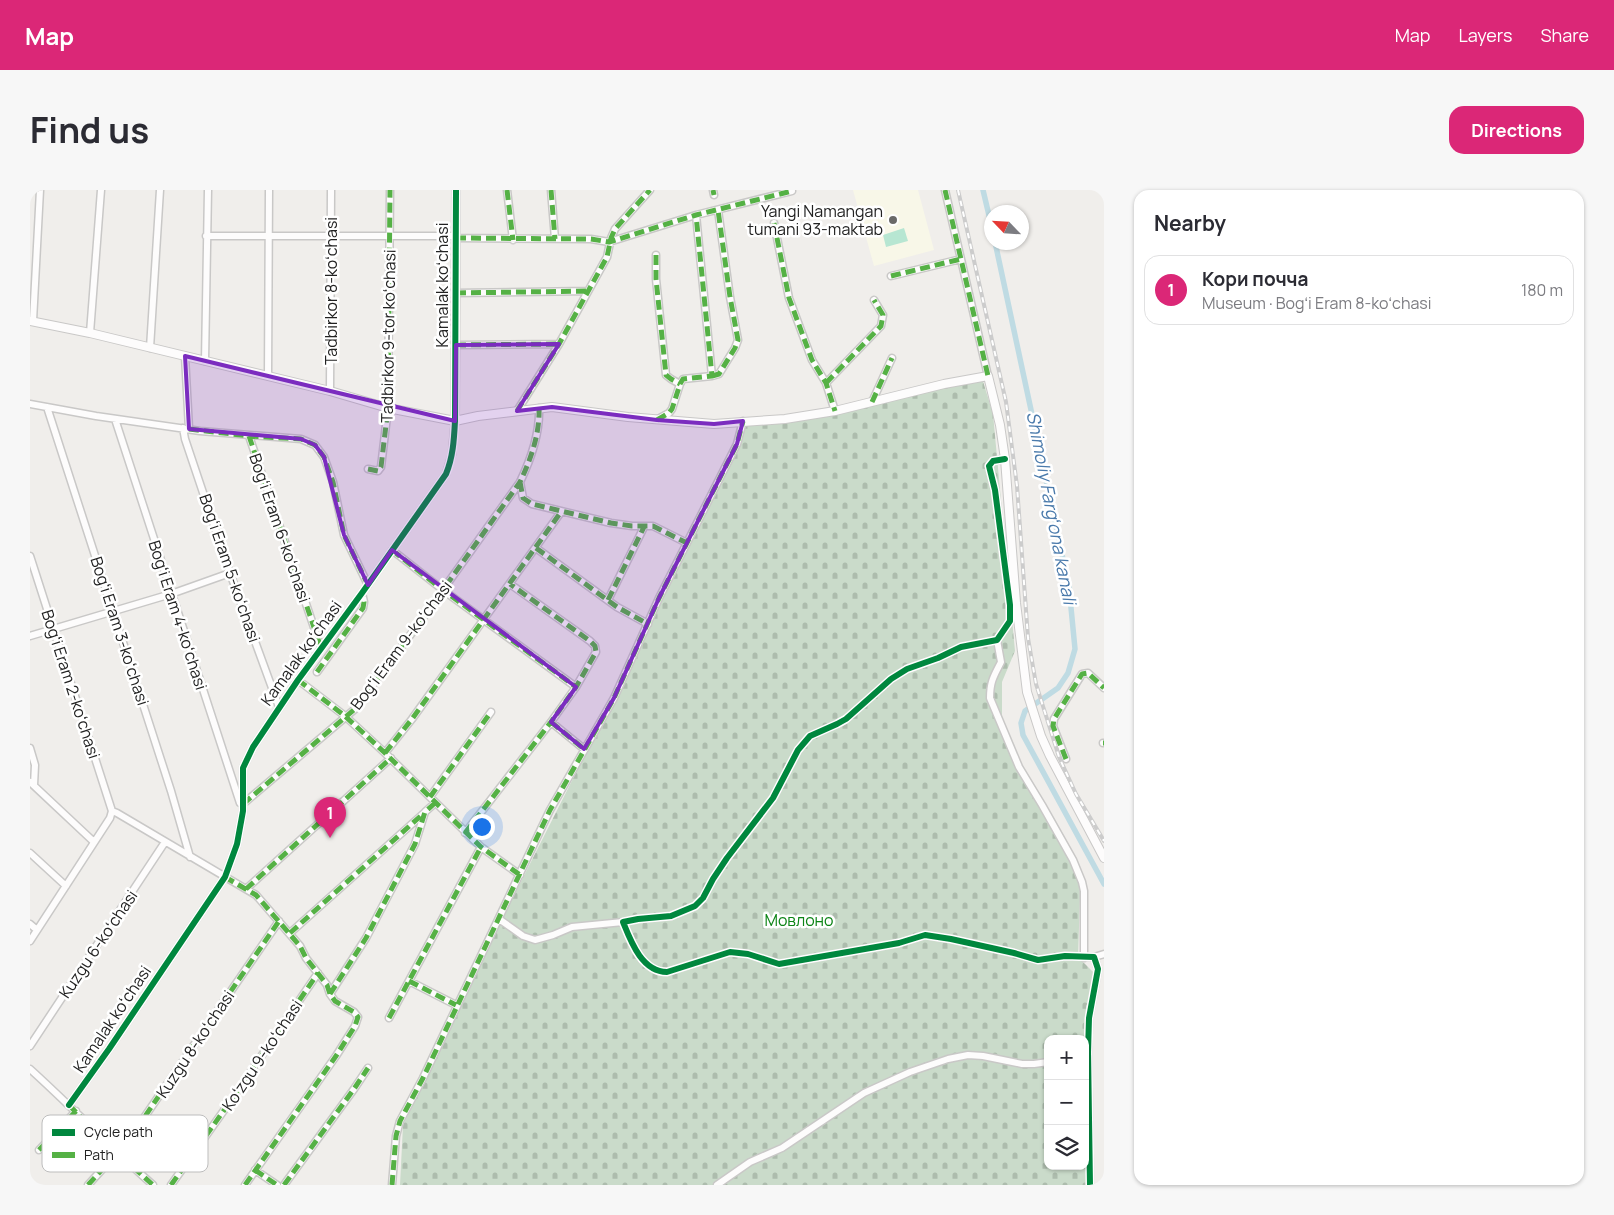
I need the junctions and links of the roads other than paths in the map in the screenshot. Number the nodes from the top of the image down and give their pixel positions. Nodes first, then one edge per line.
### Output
1 (40, 190) edge
2 (101, 190) edge
3 (160, 190) edge
4 (208, 190) edge
5 (270, 190) edge
6 (331, 190) edge
7 (390, 190) edge
8 (456, 190) edge
9 (507, 190) edge
10 (551, 190) edge
11 (650, 190) edge
12 (944, 190) edge
13 (792, 191) edge
14 (718, 210) junction
15 (696, 215) junction
16 (774, 222) dead end
17 (206, 236) junction
18 (269, 236) junction
19 (331, 236) junction
20 (390, 236) junction
21 (456, 237) junction
22 (555, 239) junction
23 (513, 240) junction
24 (610, 242) junction
25 (656, 255) dead end
26 (961, 259) junction
27 (891, 276) dead end
28 (588, 291) junction
29 (456, 293) junction
30 (874, 300) dead end
31 (31, 321) edge
32 (90, 333) junction
33 (559, 344) junction
34 (456, 345) junction
35 (150, 348) junction
36 (184, 356) junction
37 (892, 358) dead end
38 (205, 361) junction
39 (268, 376) junction
40 (712, 376) junction
41 (988, 376) junction
42 (826, 383) junction
43 (680, 384) junction
44 (330, 391) junction
45 (872, 402) junction
46 (30, 404) edge
47 (47, 407) junction
48 (388, 408) junction
49 (539, 408) junction
50 (517, 410) junction
51 (835, 411) junction
52 (115, 419) junction
53 (657, 420) junction
54 (455, 421) junction
55 (743, 421) junction
56 (186, 428) junction
57 (249, 436) junction
58 (1005, 459) junction
59 (368, 469) dead end
60 (520, 482) junction
61 (561, 512) junction
62 (644, 527) junction
63 (687, 543) junction
64 (536, 548) junction
65 (392, 550) junction
66 (30, 556) edge
67 (230, 573) junction
68 (510, 584) junction
69 (368, 585) junction
70 (443, 590) junction
71 (362, 593) junction
72 (171, 594) junction
73 (608, 600) junction
74 (114, 610) junction
75 (484, 620) junction
76 (648, 624) junction
77 (53, 629) junction
78 (30, 636) edge
79 (997, 640) junction
80 (321, 648) junction
81 (317, 672) dead end
82 (298, 680) junction
83 (576, 687) junction
84 (1104, 688) edge
85 (279, 707) junction
86 (491, 712) dead end
87 (345, 716) junction
88 (551, 722) junction
89 (30, 748) edge
90 (584, 749) junction
91 (388, 756) junction
92 (1066, 759) dead end
93 (32, 783) edge
94 (430, 797) junction
95 (435, 803) junction
96 (243, 808) junction
97 (112, 812) junction
98 (425, 812) junction
99 (465, 834) junction
100 (94, 842) junction
101 (165, 842) junction
102 (481, 847) junction
103 (30, 853) edge
104 (190, 857) junction
105 (1104, 858) edge
106 (520, 875) junction
107 (225, 877) junction
108 (66, 886) junction
109 (246, 889) junction
110 (499, 919) junction
111 (279, 921) junction
112 (622, 922) junction
113 (30, 924) edge
114 (37, 930) junction
115 (290, 933) junction
116 (30, 941) edge
117 (1104, 954) edge
118 (1094, 957) junction
119 (1084, 958) junction
120 (318, 973) junction
121 (409, 981) junction
122 (330, 994) junction
123 (456, 1005) junction
124 (389, 1018) dead end
125 (1088, 1035) edge
126 (30, 1046) edge
127 (1044, 1063) edge
128 (368, 1068) dead end
129 (30, 1069) edge
130 (1088, 1080) edge
131 (69, 1105) junction
132 (76, 1111) junction
133 (72, 1115) edge
134 (80, 1115) edge
135 (146, 1115) edge
136 (208, 1133) edge
137 (42, 1147) edge
138 (39, 1150) dead end
139 (255, 1170) junction
140 (100, 1172) edge
141 (138, 1172) edge
142 (180, 1172) edge
143 (88, 1185) edge
144 (153, 1185) edge
145 (171, 1185) edge
146 (245, 1185) edge
147 (276, 1185) edge
148 (284, 1185) edge
149 (392, 1185) edge
150 (717, 1185) edge
151 (1090, 1185) edge

1 - 31 street
2 - 32 street
3 - 35 street
4 - 17 street
5 - 18 street
6 - 19 street, Tadbirkor 8-koʻchasi
7 - 20 street, Tadbirkor 9-tor koʻchasi
8 - 21 street, Kamalak koʻchasi
9 - 23 street
10 - 22 street
11 - 24 street
12 - 26 street
13 - 14 street
14 - 15 street
14 - 40 street
15 - 24 street
15 - 40 street
16 - 42 street
17 - 18 street
17 - 38 street
18 - 19 street
18 - 39 street
19 - 20 street
19 - 44 street, Tadbirkor 8-koʻchasi
20 - 21 street
20 - 48 street, Tadbirkor 9-tor koʻchasi
21 - 23 street
21 - 29 street, Kamalak koʻchasi
22 - 23 street
22 - 24 street
24 - 28 street
25 - 43 street
26 - 27 street
26 - 41 street
28 - 29 street
28 - 33 street
29 - 34 street, Kamalak koʻchasi
30 - 42 street
31 - 32 street
32 - 35 street
33 - 34 street
33 - 50 street
34 - 54 street, Kamalak koʻchasi
35 - 36 street
36 - 38 street
36 - 56 street, Bogʻi Eram 5-koʻchasi
37 - 45 street
38 - 39 street
39 - 44 street
40 - 43 street
41 - 45 street
41 - 58 street
42 - 51 street
43 - 53 street
44 - 48 street
45 - 51 street
46 - 47 street
47 - 52 street
47 - 74 street, Bogʻi Eram 3-koʻchasi
48 - 54 street
48 - 59 street, Tadbirkor 9-tor koʻchasi
49 - 50 street
49 - 53 street
49 - 60 street, Bogʻi Eram 9-koʻchasi
50 - 54 street
51 - 55 street
52 - 56 street
52 - 72 street, Bogʻi Eram 4-koʻchasi
53 - 55 street
54 - 65 street, Kamalak koʻchasi
55 - 63 street
56 - 57 street
56 - 67 street, Bogʻi Eram 5-koʻchasi
57 - 69 street
57 - 80 street, Bogʻi Eram 6-koʻchasi
58 - 79 street
58 - 105 street
60 - 61 street
60 - 70 street, Bogʻi Eram 9-koʻchasi
61 - 62 street
61 - 64 street
62 - 63 street
62 - 73 street
63 - 76 street
64 - 68 street
64 - 73 street
65 - 69 street, Kamalak koʻchasi
65 - 70 street
66 - 77 street, Bogʻi Eram 2-koʻchasi
67 - 72 street
67 - 85 street, Bogʻi Eram 5-koʻchasi
68 - 75 street
68 - 83 street
69 - 71 street, Kamalak koʻchasi
70 - 75 street
70 - 87 street, Bogʻi Eram 9-koʻchasi
71 - 80 street, Kamalak koʻchasi
71 - 81 street
72 - 74 street
72 - 96 street, Bogʻi Eram 4-koʻchasi
73 - 76 street
74 - 77 street
74 - 104 street, Bogʻi Eram 3-koʻchasi
75 - 83 street
75 - 91 street
76 - 90 street
77 - 78 street
77 - 97 street, Bogʻi Eram 2-koʻchasi
79 - 112 street
79 - 119 street
80 - 82 street, Kamalak koʻchasi
82 - 85 street, Kamalak koʻchasi
82 - 87 street
83 - 88 street
84 - 92 street
85 - 96 street, Kamalak koʻchasi
86 - 94 street
87 - 91 street, Bogʻi Eram 9-koʻchasi
87 - 96 street
88 - 90 street
88 - 99 street
89 - 93 street
90 - 106 street
91 - 94 street, Bogʻi Eram 9-koʻchasi
91 - 109 street
93 - 100 street
94 - 95 street, Bogʻi Eram 9-koʻchasi
95 - 98 street
95 - 99 street, Bogʻi Eram 9-koʻchasi
96 - 107 street, Kamalak koʻchasi
97 - 100 street
97 - 101 street
98 - 115 street
98 - 122 street
99 - 102 street, Bogʻi Eram 9-koʻchasi
100 - 108 street
101 - 104 street
101 - 126 street, Kuzgu 6-koʻchasi
102 - 106 street, Bogʻi Eram 9-koʻchasi
102 - 121 street
103 - 108 street
104 - 107 street
106 - 110 street
107 - 109 street
107 - 131 street, Kamalak koʻchasi
108 - 114 street
109 - 111 street
110 - 112 street
110 - 123 street
111 - 115 street
111 - 135 street, Kuzgu 8-koʻchasi
112 - 119 street
113 - 114 street
114 - 116 street
115 - 120 street
117 - 118 street
118 - 119 street
118 - 125 street
120 - 122 street
120 - 136 street, Koʻzgu 9-koʻchasi
121 - 123 street
121 - 124 street
122 - 139 street
123 - 149 street
127 - 150 street
128 - 148 street
129 - 131 street
130 - 151 street
131 - 132 street
132 - 133 street
132 - 134 street
137 - 138 street
139 - 146 street
139 - 147 street
140 - 143 street, Kuzgu 8-koʻchasi
141 - 144 street
142 - 145 street, Koʻzgu 9-koʻchasi

